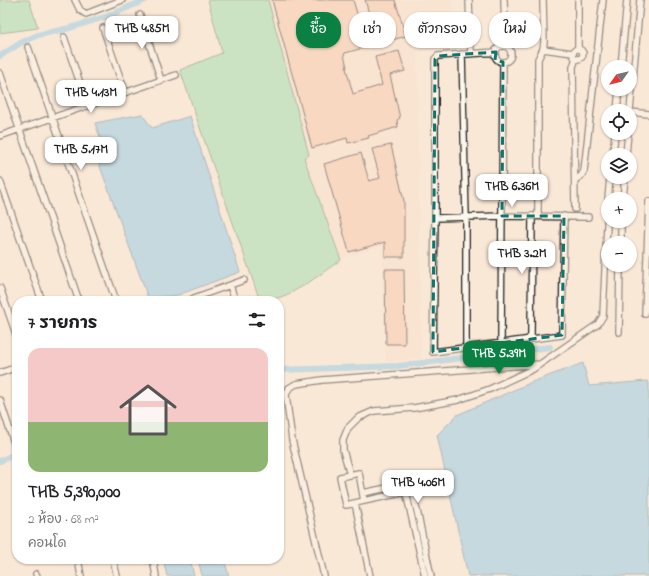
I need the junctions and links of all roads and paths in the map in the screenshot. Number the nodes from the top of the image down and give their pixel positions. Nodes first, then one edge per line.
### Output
1 (75, 0) edge
2 (122, 0) edge
3 (469, 0) edge
4 (504, 0) edge
5 (543, 0) edge
6 (578, 0) edge
7 (603, 0) edge
8 (627, 0) edge
9 (640, 0) edge
10 (505, 12) edge
11 (140, 15) dead end
12 (102, 28) dead end
13 (64, 37) dead end
14 (28, 47) dead end
15 (499, 48) edge
16 (509, 48) edge
17 (543, 49) junction
18 (578, 49) junction
19 (496, 52) junction
20 (471, 53) junction
21 (462, 54) junction
22 (575, 56) junction
23 (622, 60) edge
24 (503, 62) junction
25 (0, 73) edge
26 (176, 75) dead end
27 (161, 80) junction
28 (125, 92) junction
29 (631, 104) edge
30 (88, 106) junction
31 (637, 112) edge
32 (649, 114) edge
33 (53, 117) junction
34 (20, 128) junction
35 (0, 136) edge
36 (574, 180) junction
37 (0, 181) edge
38 (649, 201) edge
39 (575, 209) dead end
40 (502, 216) junction
41 (535, 216) junction
42 (564, 216) junction
43 (588, 216) dead end
44 (466, 217) junction
45 (435, 218) junction
46 (607, 228) edge
47 (620, 272) edge
48 (244, 280) dead end
49 (230, 285) junction
50 (0, 288) edge
51 (40, 296) edge
52 (77, 296) edge
53 (114, 296) edge
54 (203, 296) edge
55 (233, 296) edge
56 (645, 314) dead end
57 (12, 323) edge
58 (619, 332) dead end
59 (528, 338) junction
60 (501, 343) junction
61 (466, 348) junction
62 (540, 364) junction
63 (12, 369) edge
64 (0, 373) edge
65 (0, 400) edge
66 (12, 437) edge
67 (350, 475) junction
68 (362, 493) junction
69 (410, 495) junction
70 (364, 501) junction
71 (355, 503) junction
72 (79, 564) edge
73 (114, 564) edge
74 (154, 564) edge
75 (81, 576) edge
76 (116, 576) edge
77 (156, 576) edge
78 (324, 576) edge
79 (370, 576) edge
80 (425, 576) edge
81 (431, 576) edge

1 - 2 street
3 - 20 street
4 - 10 street
5 - 17 street
6 - 18 street
7 - 36 street
8 - 23 street
9 - 29 street
11 - 27 street
12 - 28 street
13 - 30 street
14 - 33 street
15 - 19 street
16 - 24 street
17 - 22 street
17 - 41 street
18 - 22 street
18 - 22 street
19 - 20 street
19 - 24 street
20 - 21 street
21 - 44 street
21 - 45 street
22 - 36 street
24 - 40 street
25 - 34 street
26 - 27 street
27 - 28 street
28 - 30 street
30 - 33 street
31 - 32 street
33 - 34 street
33 - 53 street
34 - 35 street
34 - 52 street
36 - 39 street
37 - 51 street
38 - 56 street
40 - 41 street
40 - 44 street
40 - 60 street
41 - 42 street
41 - 59 street
42 - 43 street
42 - 59 street
44 - 45 street
44 - 61 street
45 - 61 street
46 - 62 street
47 - 58 street
48 - 49 street
49 - 54 street
49 - 55 street
50 - 57 street
59 - 60 street
60 - 61 street
62 - 67 street
62 - 78 street
63 - 64 street
65 - 66 street
67 - 68 street
67 - 71 street
68 - 69 street
68 - 70 street
69 - 70 street
69 - 80 street
69 - 81 street
70 - 71 street
71 - 79 street
72 - 75 street
73 - 76 street
74 - 77 street

